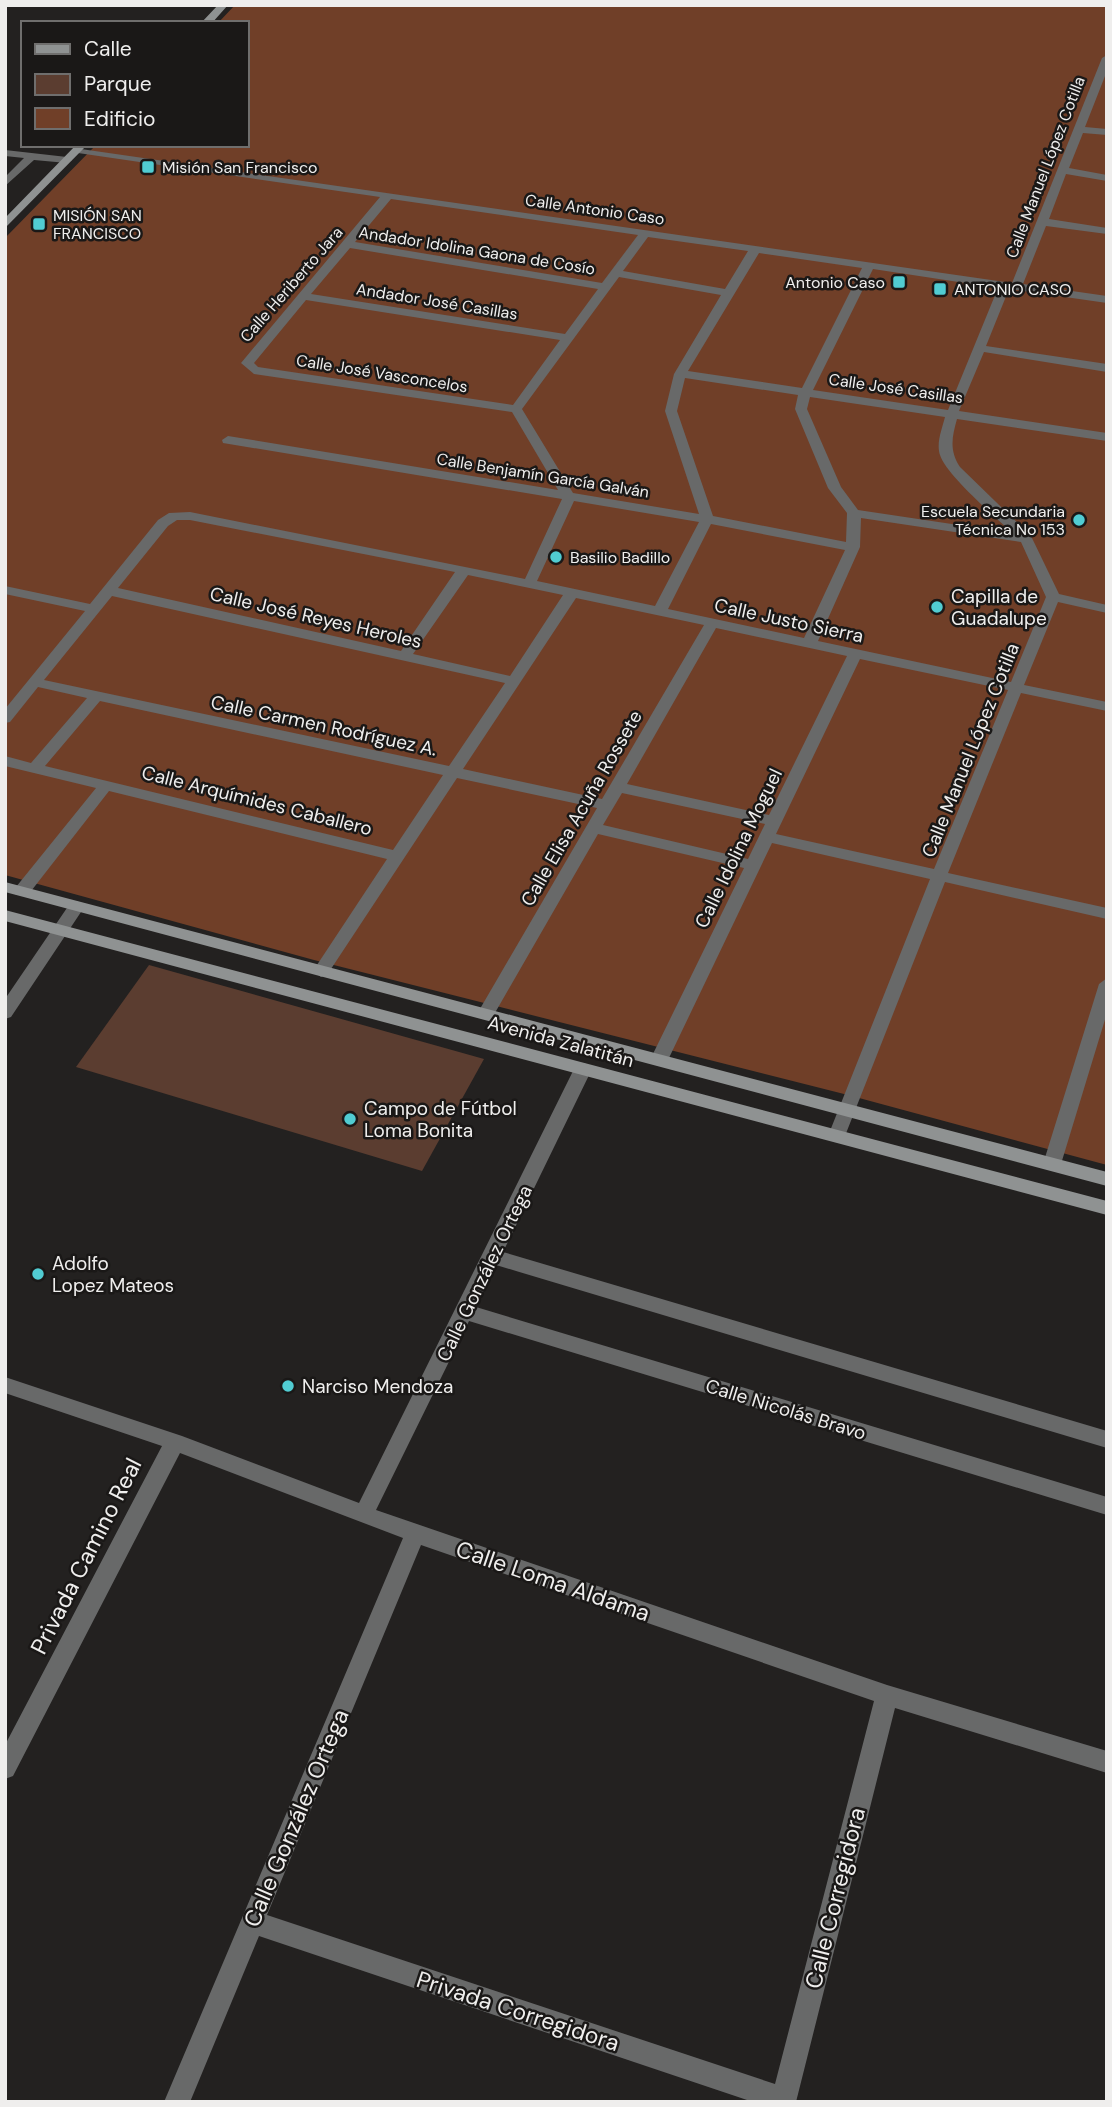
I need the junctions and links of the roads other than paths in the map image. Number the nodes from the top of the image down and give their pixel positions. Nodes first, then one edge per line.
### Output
1 (217, 5) edge
2 (223, 6) edge
3 (208, 21) edge
4 (1107, 58) edge
5 (1079, 129) junction
6 (1107, 132) edge
7 (80, 148) edge
8 (5, 153) edge
9 (32, 156) junction
10 (67, 160) junction
11 (1062, 170) junction
12 (1107, 178) edge
13 (5, 183) edge
14 (388, 195) junction
15 (1044, 222) junction
16 (5, 225) edge
17 (1107, 231) edge
18 (646, 232) junction
19 (346, 244) junction
20 (755, 249) junction
21 (869, 266) junction
22 (615, 273) junction
23 (604, 287) junction
24 (1011, 287) junction
25 (729, 293) junction
26 (302, 296) junction
27 (1107, 300) edge
28 (568, 338) junction
29 (978, 348) junction
30 (247, 363) joint
31 (1107, 368) edge
32 (680, 374) junction
33 (806, 392) junction
34 (516, 409) junction
35 (951, 414) junction
36 (1107, 437) edge
37 (228, 440) dead end
38 (569, 498) junction
39 (854, 513) junction
40 (707, 519) junction
41 (1026, 539) junction
42 (853, 547) junction
43 (464, 570) junction
44 (529, 584) junction
45 (5, 590) edge
46 (110, 591) junction
47 (572, 593) junction
48 (1053, 597) junction
49 (1107, 608) edge
50 (95, 609) junction
51 (659, 612) junction
52 (712, 623) junction
53 (809, 644) junction
54 (855, 654) junction
55 (405, 656) junction
56 (514, 681) junction
57 (34, 682) junction
58 (1016, 688) junction
59 (97, 695) junction
60 (12, 699) edge
61 (1107, 707) edge
62 (5, 719) edge
63 (5, 761) edge
64 (35, 768) junction
65 (454, 773) junction
66 (106, 786) junction
67 (617, 787) junction
68 (606, 805) junction
69 (774, 821) junction
70 (593, 828) junction
71 (767, 837) junction
72 (398, 856) junction
73 (752, 865) junction
74 (939, 876) junction
75 (13, 889) edge
76 (77, 906) junction
77 (1107, 914) edge
78 (5, 915) edge
79 (59, 930) junction
80 (321, 971) junction
81 (1107, 984) edge
82 (5, 1013) edge
83 (486, 1014) junction
84 (659, 1060) junction
85 (583, 1069) junction
86 (847, 1111) junction
87 (837, 1136) junction
88 (1052, 1164) junction
89 (1107, 1179) edge
90 (1107, 1208) edge
91 (492, 1256) junction
92 (466, 1312) junction
93 (5, 1385) edge
94 (1107, 1440) edge
95 (175, 1442) junction
96 (1107, 1506) edge
97 (364, 1514) junction
98 (415, 1534) junction
99 (887, 1695) junction
100 (1107, 1762) edge
101 (5, 1769) edge
102 (253, 1923) junction
103 (783, 2100) edge
104 (177, 2102) edge

1 - 2 street
2 - 3 street
4 - 5 street, Calle Manuel López Cotilla
5 - 6 street
5 - 11 street, Calle Manuel López Cotilla
7 - 10 street
7 - 14 street, Calle Antonio Caso
8 - 9 street
9 - 10 street
9 - 13 street
10 - 16 street
11 - 12 street
11 - 15 street, Calle Manuel López Cotilla
14 - 18 street, Calle Antonio Caso
14 - 19 street, Calle Heriberto Jara
15 - 17 street
15 - 24 street, Calle Manuel López Cotilla
18 - 20 street, Calle Antonio Caso
18 - 22 street
19 - 23 street, Andador Idolina Gaona de Cosío
19 - 26 street, Calle Heriberto Jara
20 - 21 street, Calle Antonio Caso
20 - 25 street
21 - 24 street, Calle Antonio Caso
21 - 33 street
22 - 23 street
22 - 25 street, Andador Idolina Gaona de Cosío
23 - 28 street
24 - 27 street, Calle Antonio Caso
24 - 29 street, Calle Manuel López Cotilla
25 - 32 street
26 - 28 street, Andador José Casillas
26 - 30 street, Calle Heriberto Jara
28 - 34 street
29 - 31 street
29 - 35 street, Calle Manuel López Cotilla
30 - 34 street, Calle José Vasconcelos
32 - 33 street, Calle José Casillas
32 - 40 street
33 - 35 street, Calle José Casillas
33 - 39 street
34 - 38 street
35 - 36 street, Calle José Casillas
35 - 41 street, Calle Manuel López Cotilla
37 - 38 street, Calle Benjamín García Galván
38 - 40 street, Calle Benjamín García Galván
38 - 44 street
39 - 41 street
39 - 42 street
40 - 42 street, Calle Benjamín García Galván
40 - 51 street
41 - 48 street, Calle Manuel López Cotilla
42 - 53 street
43 - 44 street, Calle Justo Sierra
43 - 46 street, Calle Justo Sierra
43 - 55 street
44 - 47 street, Calle Justo Sierra
45 - 50 street
46 - 50 street
46 - 55 street, Calle José Reyes Heroles
47 - 51 street, Calle Justo Sierra
47 - 56 street
48 - 49 street
48 - 58 street, Calle Manuel López Cotilla
50 - 57 street
51 - 52 street, Calle Justo Sierra
52 - 53 street, Calle Justo Sierra
52 - 67 street, Calle Elisa Acuña Rossete
53 - 54 street, Calle Justo Sierra
54 - 58 street, Calle Justo Sierra
54 - 69 street, Calle Idolina Moguel
55 - 56 street, Calle José Reyes Heroles
56 - 65 street
57 - 59 street, Calle Carmen Rodríguez A.
57 - 60 street
58 - 61 street, Calle Justo Sierra
58 - 74 street, Calle Manuel López Cotilla
59 - 64 street
59 - 65 street, Calle Carmen Rodríguez A.
60 - 62 street
63 - 64 street, Calle Arquímides Caballero
64 - 66 street, Calle Arquímides Caballero
65 - 68 street, Calle Carmen Rodríguez A.
65 - 72 street
66 - 72 street, Calle Arquímides Caballero
66 - 75 street
67 - 68 street, Calle Elisa Acuña Rossete
67 - 69 street
68 - 70 street, Calle Elisa Acuña Rossete
69 - 71 street, Calle Idolina Moguel
70 - 73 street
70 - 83 street, Calle Elisa Acuña Rossete
71 - 73 street, Calle Idolina Moguel
71 - 74 street
72 - 80 street
73 - 84 street, Calle Idolina Moguel
74 - 77 street
74 - 86 street, Calle Manuel López Cotilla
75 - 76 street, Avenida Zalatitán
76 - 79 street
76 - 80 street, Avenida Zalatitán
78 - 79 street, Avenida Zalatitán
79 - 82 street
79 - 85 street, Avenida Zalatitán
80 - 83 street, Avenida Zalatitán
81 - 88 street
83 - 84 street, Avenida Zalatitán
84 - 86 street, Avenida Zalatitán
85 - 87 street, Avenida Zalatitán
85 - 91 street, Calle González Ortega
86 - 87 street, Calle Manuel López Cotilla
86 - 88 street, Avenida Zalatitán
87 - 90 street, Avenida Zalatitán
88 - 89 street, Avenida Zalatitán
91 - 92 street, Calle González Ortega
91 - 94 street
92 - 96 street, Calle Nicolás Bravo
92 - 97 street, Calle González Ortega
93 - 95 street, Calle Loma Aldama
95 - 97 street, Calle Loma Aldama
95 - 101 street, Privada Camino Real
97 - 98 street, Calle Loma Aldama
98 - 99 street, Calle Loma Aldama
98 - 102 street, Calle González Ortega
99 - 100 street, Calle Loma Aldama
99 - 103 street, Calle Corregidora
102 - 103 street, Privada Corregidora
102 - 104 street, Calle González Ortega

